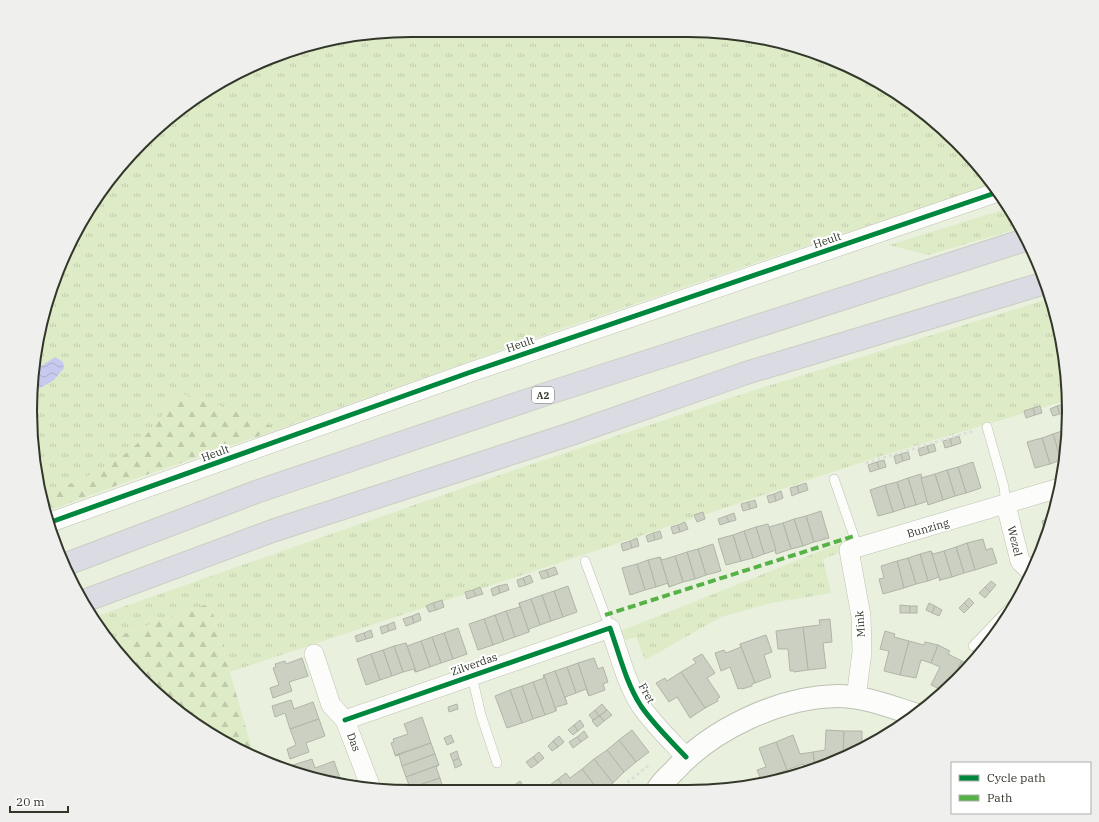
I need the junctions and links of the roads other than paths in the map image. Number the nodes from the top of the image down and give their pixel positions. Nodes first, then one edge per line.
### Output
1 (993, 194) edge
2 (1021, 241) edge
3 (1040, 285) edge
4 (987, 427) road end
5 (834, 479) dead end
6 (1054, 490) edge
7 (1006, 505) junction
8 (54, 521) edge
9 (853, 549) junction
10 (585, 561) dead end
11 (69, 563) edge
12 (1027, 568) edge
13 (88, 600) edge
14 (1000, 617) edge
15 (610, 628) junction
16 (973, 646) dead end
17 (314, 654) dead end
18 (472, 676) junction
19 (856, 698) junction
20 (909, 713) edge
21 (346, 720) junction
22 (680, 751) junction
23 (497, 763) dead end
24 (369, 783) edge
25 (660, 785) edge

1 - 8 street, Heult
2 - 11 highway, A2
3 - 13 highway
4 - 7 lane
5 - 9 lane
6 - 7 street, Bunzing
7 - 9 street, Bunzing
7 - 12 street, Wezel
9 - 19 street, Mink
10 - 15 lane
14 - 16 lane
15 - 18 street, Zilverdas
15 - 22 street, Fret
17 - 21 street, Das
18 - 21 street, Zilverdas
18 - 23 lane
19 - 20 street
19 - 22 street
21 - 24 street, Das
22 - 25 street

